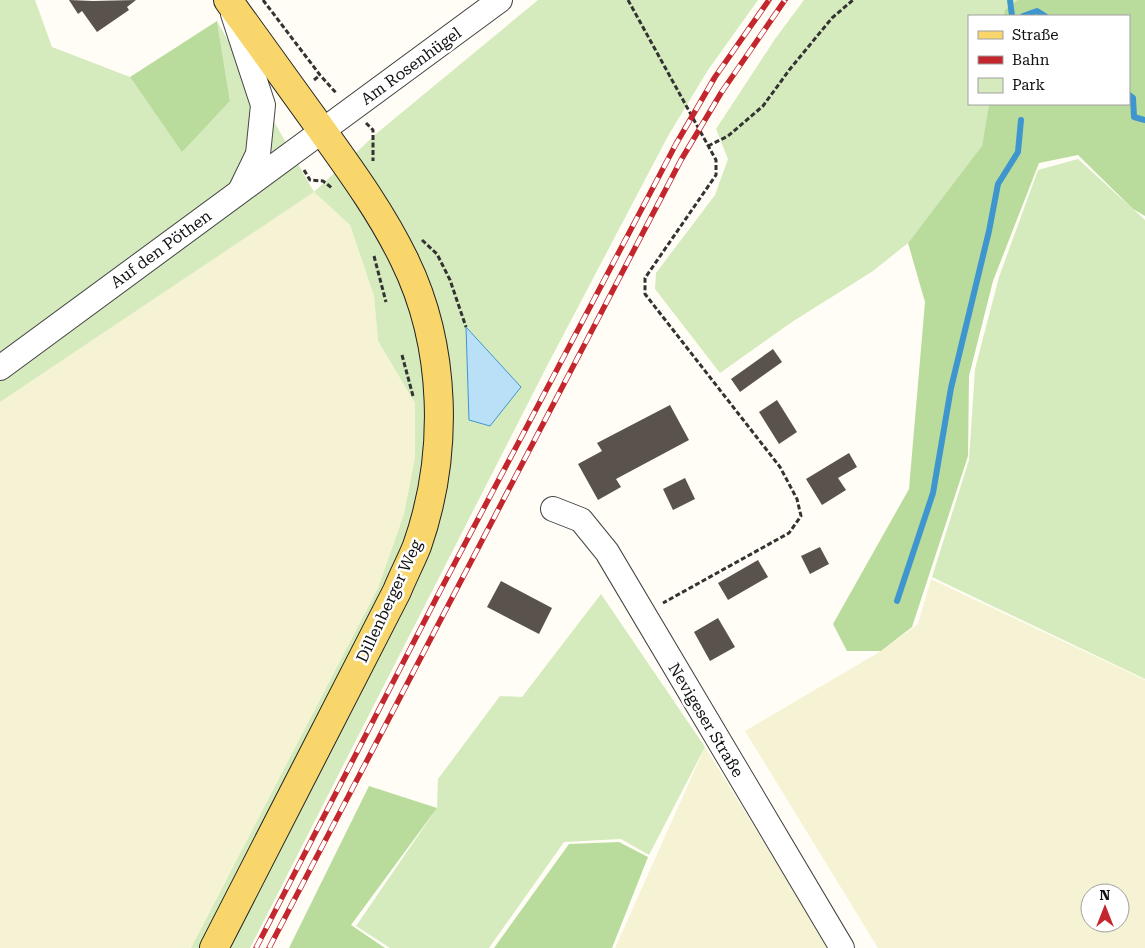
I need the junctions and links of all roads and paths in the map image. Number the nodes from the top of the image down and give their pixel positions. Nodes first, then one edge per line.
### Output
1 (228, 0) edge
2 (263, 0) edge
3 (500, 0) edge
4 (628, 0) edge
5 (854, 0) edge
6 (320, 75) dead end
7 (351, 109) junction
8 (322, 131) junction
9 (708, 146) junction
10 (375, 166) dead end
11 (240, 190) junction
12 (382, 243) junction
13 (386, 302) dead end
14 (466, 327) dead end
15 (402, 355) dead end
16 (0, 368) edge
17 (415, 403) dead end
18 (553, 509) dead end
19 (661, 603) dead end
20 (214, 948) edge
21 (842, 948) edge

1 - 8 main road, Dillenberger Weg
1 - 11 street
2 - 6 path
3 - 7 street, Am Rosenhügel
4 - 9 path
5 - 9 path
7 - 8 street, Am Rosenhügel
7 - 10 path
8 - 11 street, Auf den Pöthen
8 - 12 main road, Dillenberger Weg
9 - 19 path
11 - 16 street, Auf den Pöthen
12 - 13 path
12 - 14 path
12 - 20 main road, Dillenberger Weg
15 - 17 path
18 - 21 street, Nevigeser Straße

